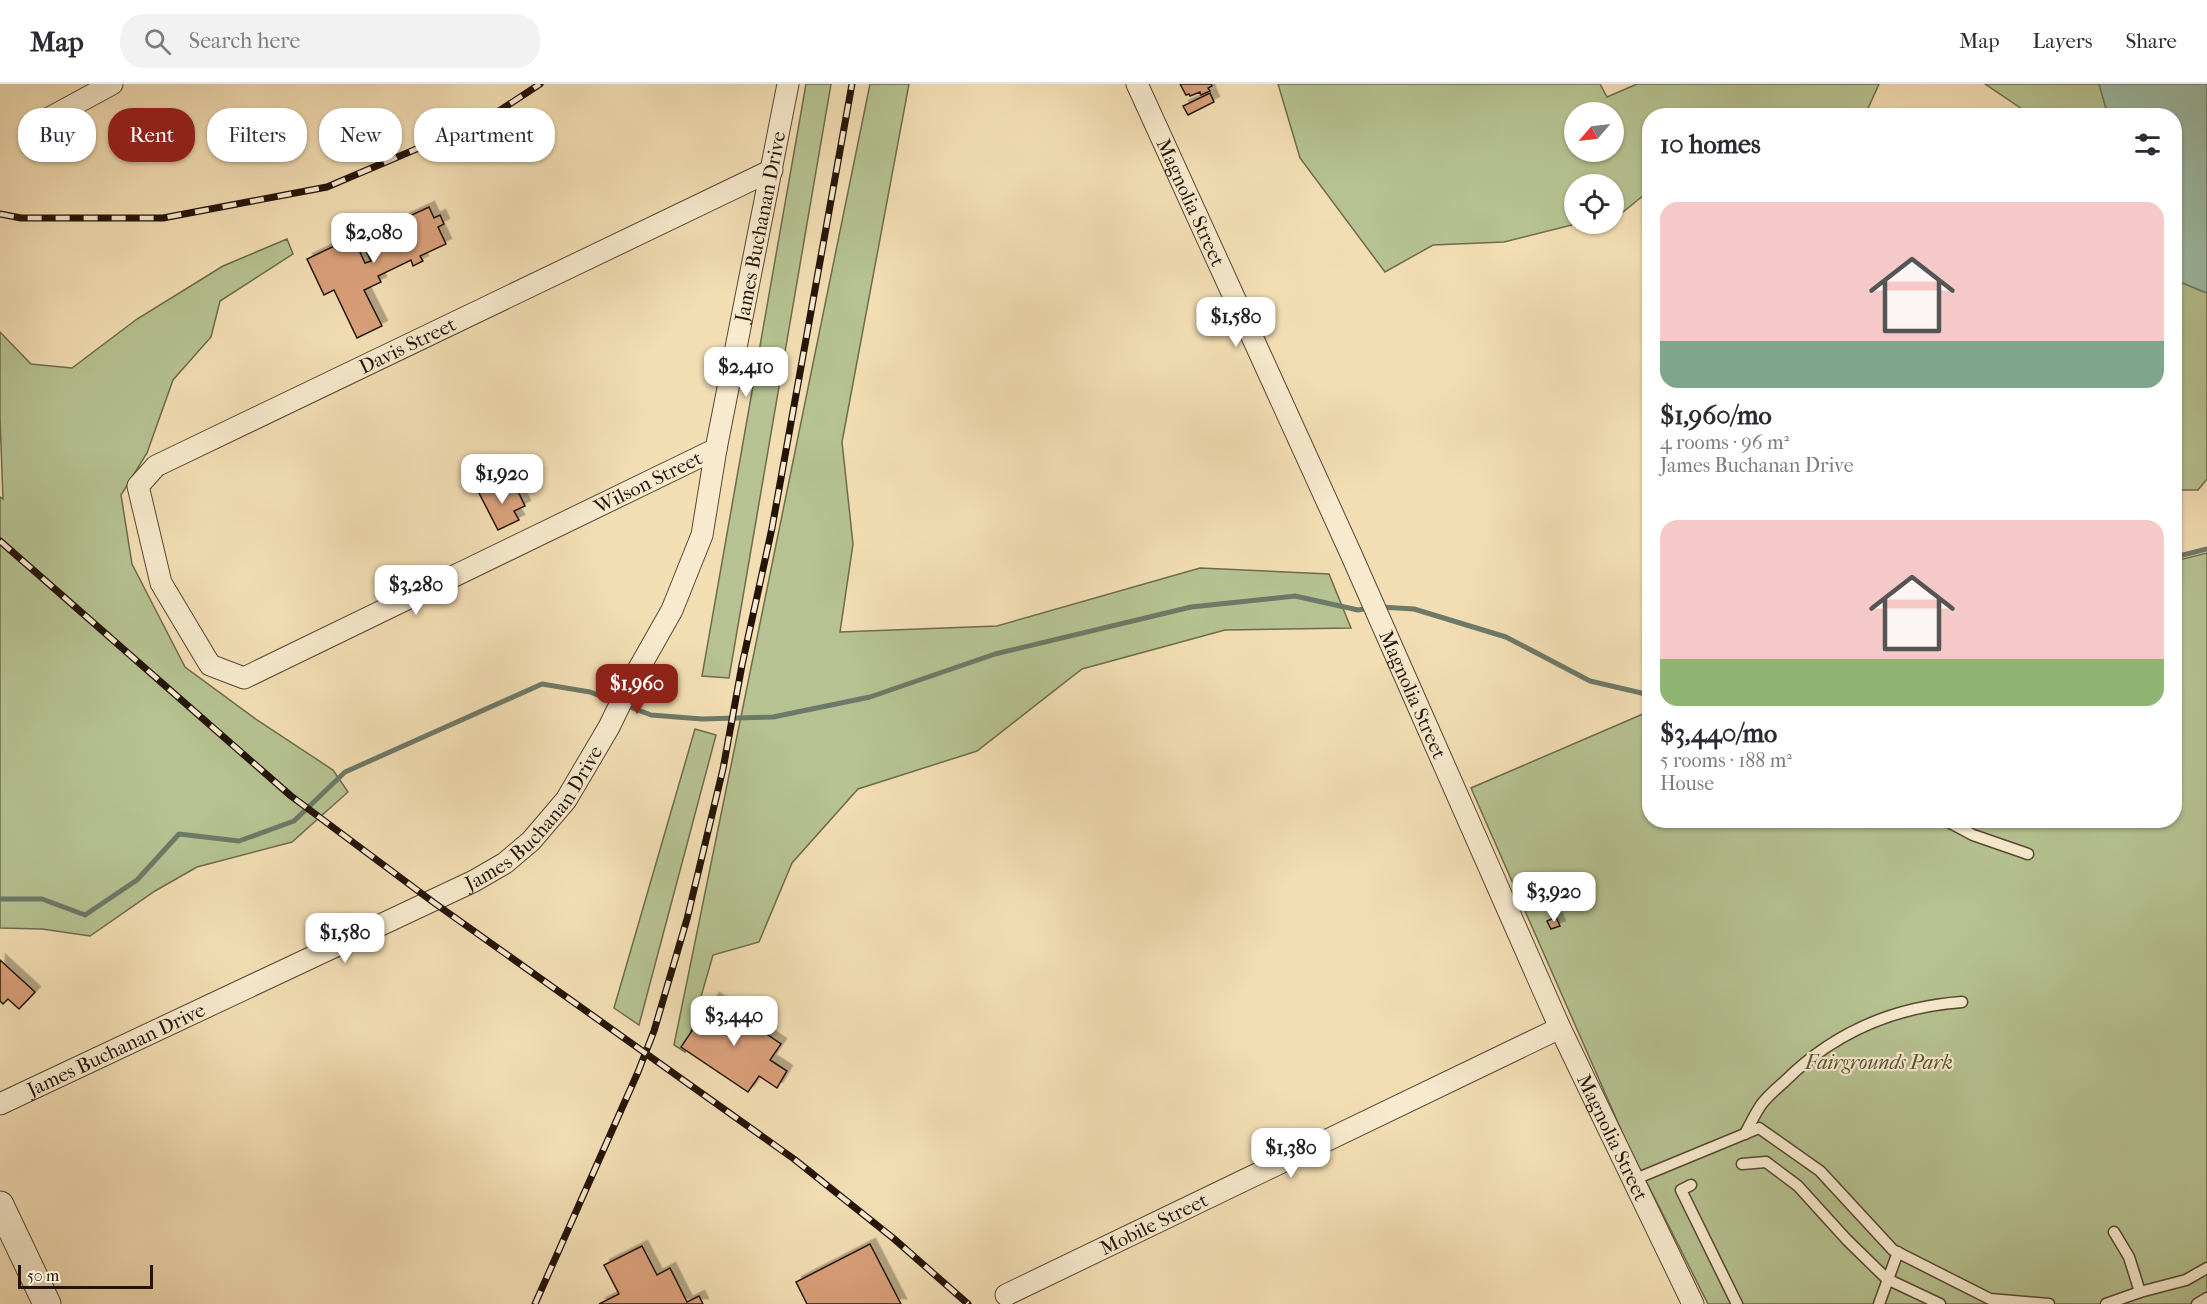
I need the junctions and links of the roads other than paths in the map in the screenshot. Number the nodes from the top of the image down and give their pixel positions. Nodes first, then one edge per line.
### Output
1 (112, 84) edge
2 (788, 84) edge
3 (1137, 84) edge
4 (68, 108) edge
5 (772, 170) junction
6 (716, 449) junction
7 (161, 583) joint
8 (1960, 828) edge
9 (2028, 854) dead end
10 (1962, 1002) dead end
11 (1560, 1028) junction
12 (0, 1104) edge
13 (1745, 1134) junction
14 (1742, 1164) dead end
15 (1633, 1180) junction
16 (1691, 1185) dead end
17 (0, 1205) edge
18 (2114, 1232) dead end
19 (1898, 1252) junction
20 (2207, 1268) edge
21 (1887, 1279) junction
22 (2140, 1292) junction
23 (1006, 1294) dead end
24 (2207, 1298) edge
25 (47, 1304) edge
26 (1693, 1304) edge
27 (1737, 1304) edge
28 (1879, 1304) edge
29 (1940, 1304) edge
30 (2049, 1304) edge
31 (2106, 1304) edge
32 (2197, 1304) edge

1 - 4 street
2 - 5 street, James Buchanan Drive
3 - 11 street, Magnolia Street
5 - 6 street, James Buchanan Drive
5 - 7 street, Davis Street
6 - 7 street, Wilson Street
6 - 12 street, James Buchanan Drive
8 - 9 lane
10 - 13 lane
11 - 15 street, Magnolia Street
11 - 23 street, Mobile Street
13 - 15 lane
13 - 19 lane
14 - 21 lane
15 - 26 street, Magnolia Street
16 - 27 lane
17 - 25 street
18 - 22 lane
19 - 21 lane
19 - 30 lane
20 - 22 lane
21 - 28 lane
21 - 29 lane
22 - 31 lane
24 - 32 lane

